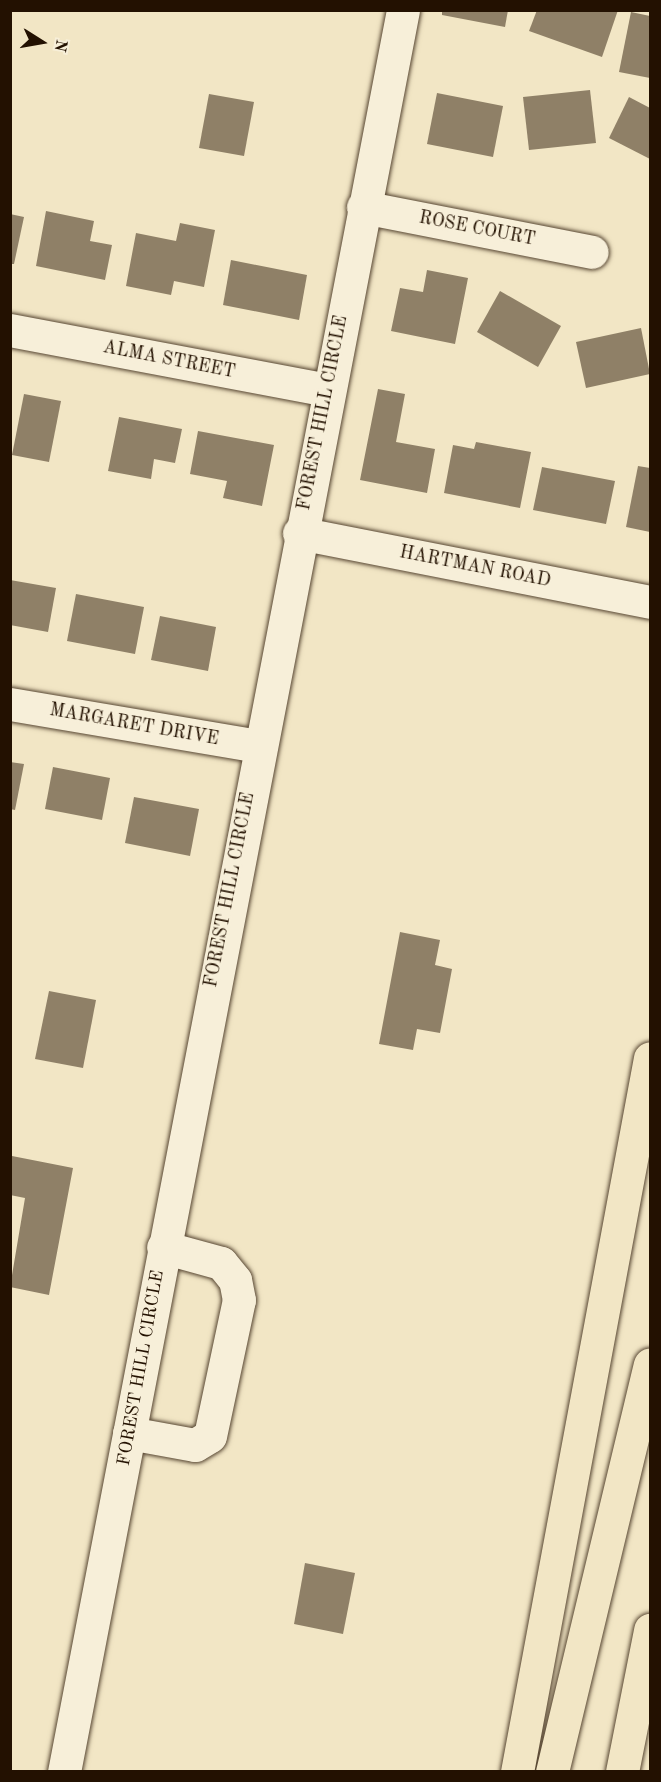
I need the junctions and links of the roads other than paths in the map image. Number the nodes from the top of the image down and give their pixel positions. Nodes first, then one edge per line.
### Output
1 (403, 10) edge
2 (363, 207) junction
3 (592, 252) dead end
4 (10, 330) edge
5 (327, 390) junction
6 (299, 533) junction
7 (651, 602) edge
8 (10, 704) edge
9 (258, 746) junction
10 (651, 1058) edge
11 (163, 1247) junction
12 (651, 1365) edge
13 (129, 1433) junction
14 (651, 1629) edge
15 (64, 1772) edge
16 (517, 1772) edge
17 (552, 1772) edge
18 (622, 1772) edge

1 - 2 street, FOREST HILL CIRCLE
2 - 3 street, ROSE COURT
2 - 5 street, FOREST HILL CIRCLE
4 - 5 street, ALMA STREET
5 - 6 street, FOREST HILL CIRCLE
6 - 7 street, HARTMAN ROAD
6 - 9 street, FOREST HILL CIRCLE
8 - 9 street, MARGARET DRIVE
9 - 11 street, FOREST HILL CIRCLE
10 - 16 highway
11 - 13 street, FOREST HILL CIRCLE
11 - 13 street
12 - 17 highway
13 - 15 street, FOREST HILL CIRCLE
14 - 18 highway

